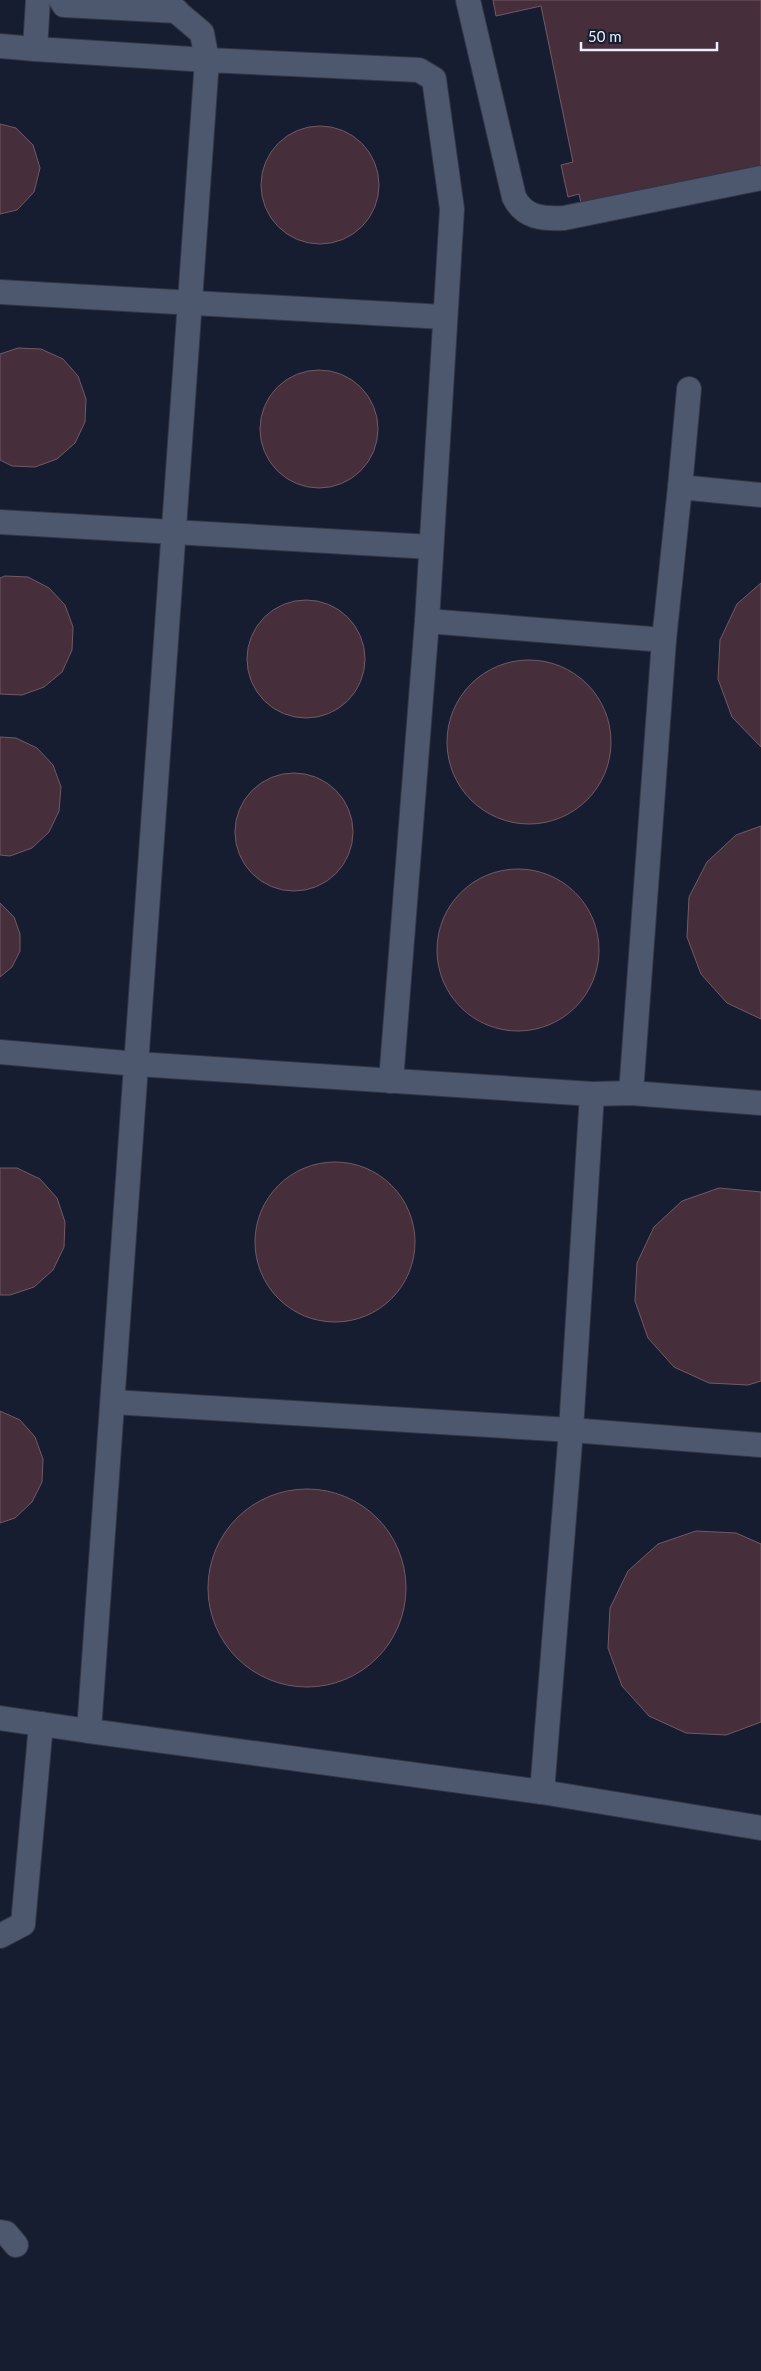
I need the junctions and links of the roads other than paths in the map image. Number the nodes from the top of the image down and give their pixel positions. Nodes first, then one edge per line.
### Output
1 (468, 0) edge
2 (38, 3) edge
3 (62, 3) edge
4 (170, 6) edge
5 (0, 46) edge
6 (35, 49) junction
7 (207, 60) junction
8 (761, 178) edge
9 (0, 292) edge
10 (188, 301) junction
11 (444, 317) junction
12 (689, 389) dead end
13 (680, 487) junction
14 (761, 495) edge
15 (0, 522) edge
16 (174, 533) junction
17 (431, 547) junction
18 (427, 621) junction
19 (664, 640) junction
20 (0, 1052) edge
21 (137, 1064) junction
22 (391, 1081) junction
23 (631, 1092) junction
24 (592, 1094) junction
25 (761, 1103) edge
26 (113, 1402) junction
27 (571, 1430) junction
28 (761, 1445) edge
29 (0, 1718) edge
30 (41, 1724) junction
31 (89, 1730) junction
32 (542, 1792) junction
33 (761, 1828) edge
34 (0, 1936) edge

1 - 8 lane
2 - 3 lane
2 - 6 lane
3 - 4 lane
4 - 7 lane
5 - 6 lane
6 - 7 lane
7 - 10 lane
7 - 11 lane
9 - 10 lane
10 - 11 lane
10 - 16 lane
11 - 17 lane
12 - 13 lane
13 - 14 lane
13 - 19 lane
15 - 16 lane
16 - 17 lane
16 - 21 lane
17 - 18 lane
18 - 19 lane
18 - 22 lane
19 - 23 lane
20 - 21 lane
21 - 22 lane
21 - 26 lane
22 - 24 lane
23 - 24 lane
23 - 25 lane
24 - 27 lane
26 - 27 lane
26 - 31 lane
27 - 28 lane
27 - 32 lane
29 - 30 lane
30 - 31 lane
30 - 34 lane
31 - 32 lane
32 - 33 lane

